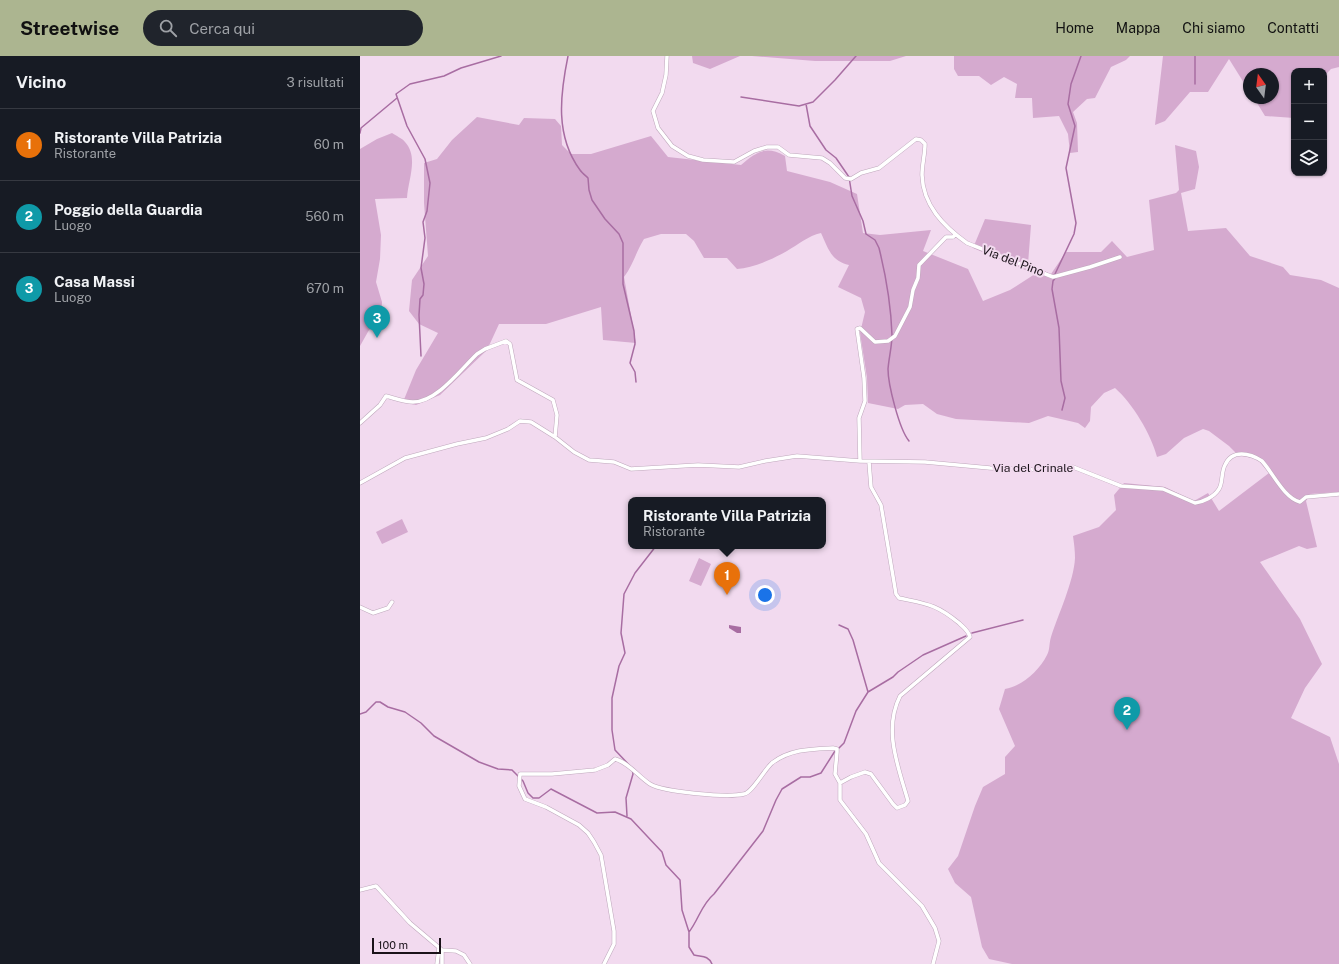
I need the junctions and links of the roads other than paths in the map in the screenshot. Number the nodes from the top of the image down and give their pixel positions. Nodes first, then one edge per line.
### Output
1 (667, 56) edge
2 (955, 234) junction
3 (1120, 257) dead end
4 (360, 423) edge
5 (555, 437) junction
6 (860, 462) junction
7 (869, 462) junction
8 (360, 483) edge
9 (1339, 494) edge
10 (392, 602) dead end
11 (360, 608) edge
12 (840, 784) junction
13 (360, 890) edge
14 (441, 949) junction
15 (437, 964) edge
16 (442, 964) edge
17 (470, 964) edge
18 (604, 964) edge
19 (933, 964) edge

1 - 2 street, Via del Pino
2 - 3 street, Via del Pino
2 - 6 street
4 - 5 street
5 - 6 street, Via del Crinale
5 - 8 street, Via del Crinale
6 - 7 street, Via del Crinale
7 - 9 street, Via del Crinale
7 - 12 street
10 - 11 street
12 - 18 street
12 - 19 street
13 - 14 street
14 - 15 street
14 - 16 street
14 - 17 street

